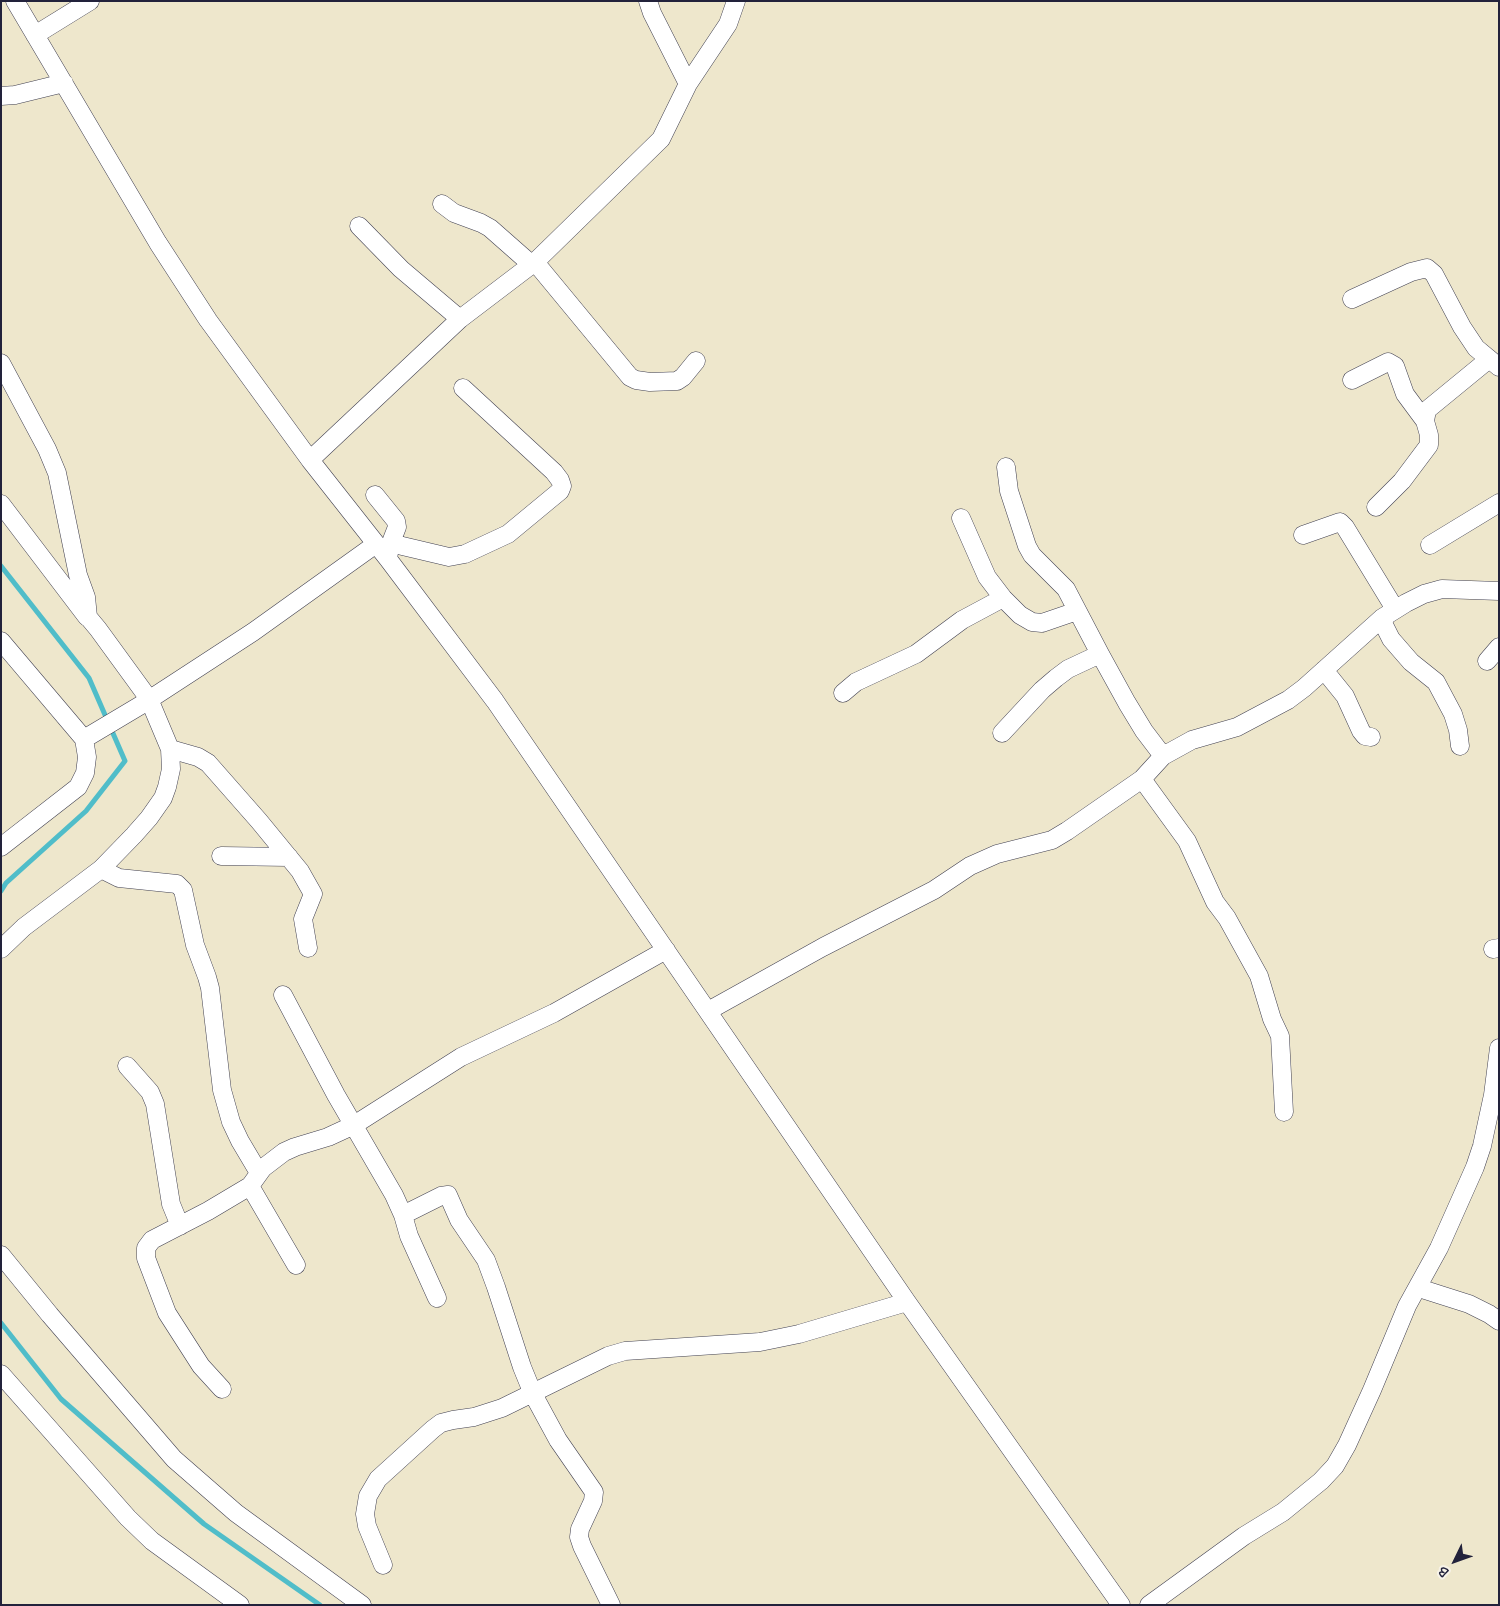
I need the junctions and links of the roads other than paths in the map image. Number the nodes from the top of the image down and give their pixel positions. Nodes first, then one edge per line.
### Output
1 (15, 1) edge
2 (90, 1) edge
3 (648, 1) edge
4 (736, 1) edge
5 (35, 36) junction
6 (64, 82) junction
7 (688, 84) junction
8 (1, 96) edge
9 (442, 204) dead end
10 (359, 226) dead end
11 (533, 263) junction
12 (1352, 298) dead end
13 (460, 319) junction
14 (696, 361) dead end
15 (1, 363) edge
16 (1494, 364) edge
17 (1352, 380) dead end
18 (463, 388) dead end
19 (1425, 421) junction
20 (310, 460) junction
21 (1006, 467) dead end
22 (375, 495) dead end
23 (1499, 503) edge
24 (1, 504) edge
25 (1376, 507) dead end
26 (962, 518) dead end
27 (1303, 535) dead end
28 (1430, 545) dead end
29 (385, 549) junction
30 (1499, 591) edge
31 (1003, 598) junction
32 (1077, 611) junction
33 (1389, 614) junction
34 (88, 617) junction
35 (1, 641) edge
36 (1499, 648) edge
37 (1100, 654) junction
38 (1487, 661) dead end
39 (1324, 670) junction
40 (843, 693) dead end
41 (145, 702) junction
42 (1002, 733) dead end
43 (88, 737) junction
44 (1371, 737) dead end
45 (1460, 746) dead end
46 (170, 749) junction
47 (1163, 756) junction
48 (1142, 779) junction
49 (1, 847) edge
50 (221, 856) dead end
51 (289, 857) junction
52 (102, 869) junction
53 (308, 948) dead end
54 (1, 949) edge
55 (666, 950) junction
56 (283, 995) dead end
57 (708, 1011) junction
58 (1499, 1048) edge
59 (127, 1066) dead end
60 (1284, 1112) dead end
61 (354, 1125) junction
62 (255, 1179) junction
63 (403, 1215) junction
64 (180, 1226) junction
65 (1, 1255) edge
66 (296, 1265) dead end
67 (1419, 1284) junction
68 (437, 1298) dead end
69 (907, 1302) junction
70 (1499, 1321) edge
71 (1, 1374) edge
72 (222, 1390) dead end
73 (533, 1394) junction
74 (383, 1565) dead end
75 (240, 1605) edge
76 (362, 1605) edge
77 (611, 1605) edge
78 (1121, 1605) edge
79 (1149, 1605) edge

1 - 5 street
2 - 5 street
3 - 7 street
4 - 7 street
5 - 6 street
6 - 8 street
6 - 20 street
7 - 11 street
9 - 11 street
10 - 13 street
11 - 13 street
11 - 14 street
12 - 16 street
13 - 20 street
15 - 34 street
16 - 19 street
17 - 19 street
18 - 29 street
19 - 25 street
20 - 29 street
21 - 32 street
22 - 29 street
23 - 28 street
24 - 34 street
26 - 31 street
27 - 33 street
29 - 41 street
29 - 55 street
30 - 33 street
31 - 32 street
31 - 40 street
32 - 37 street
33 - 39 street
33 - 45 street
34 - 41 street
35 - 43 street
36 - 38 street
37 - 42 street
37 - 47 street
39 - 44 street
39 - 47 street
41 - 43 street
41 - 46 street
43 - 49 street
46 - 51 street
46 - 52 street
47 - 48 street
48 - 57 street
48 - 60 street
50 - 51 street
51 - 53 street
52 - 54 street
52 - 62 street
55 - 57 street
55 - 61 street
56 - 61 street
57 - 69 street
58 - 67 street
59 - 64 street
61 - 62 street
61 - 63 street
62 - 64 street
62 - 66 street
63 - 68 street
63 - 73 street
64 - 72 street
65 - 76 street
67 - 70 street
67 - 79 street
69 - 73 street
69 - 78 street
71 - 75 street
73 - 74 street
73 - 77 street

